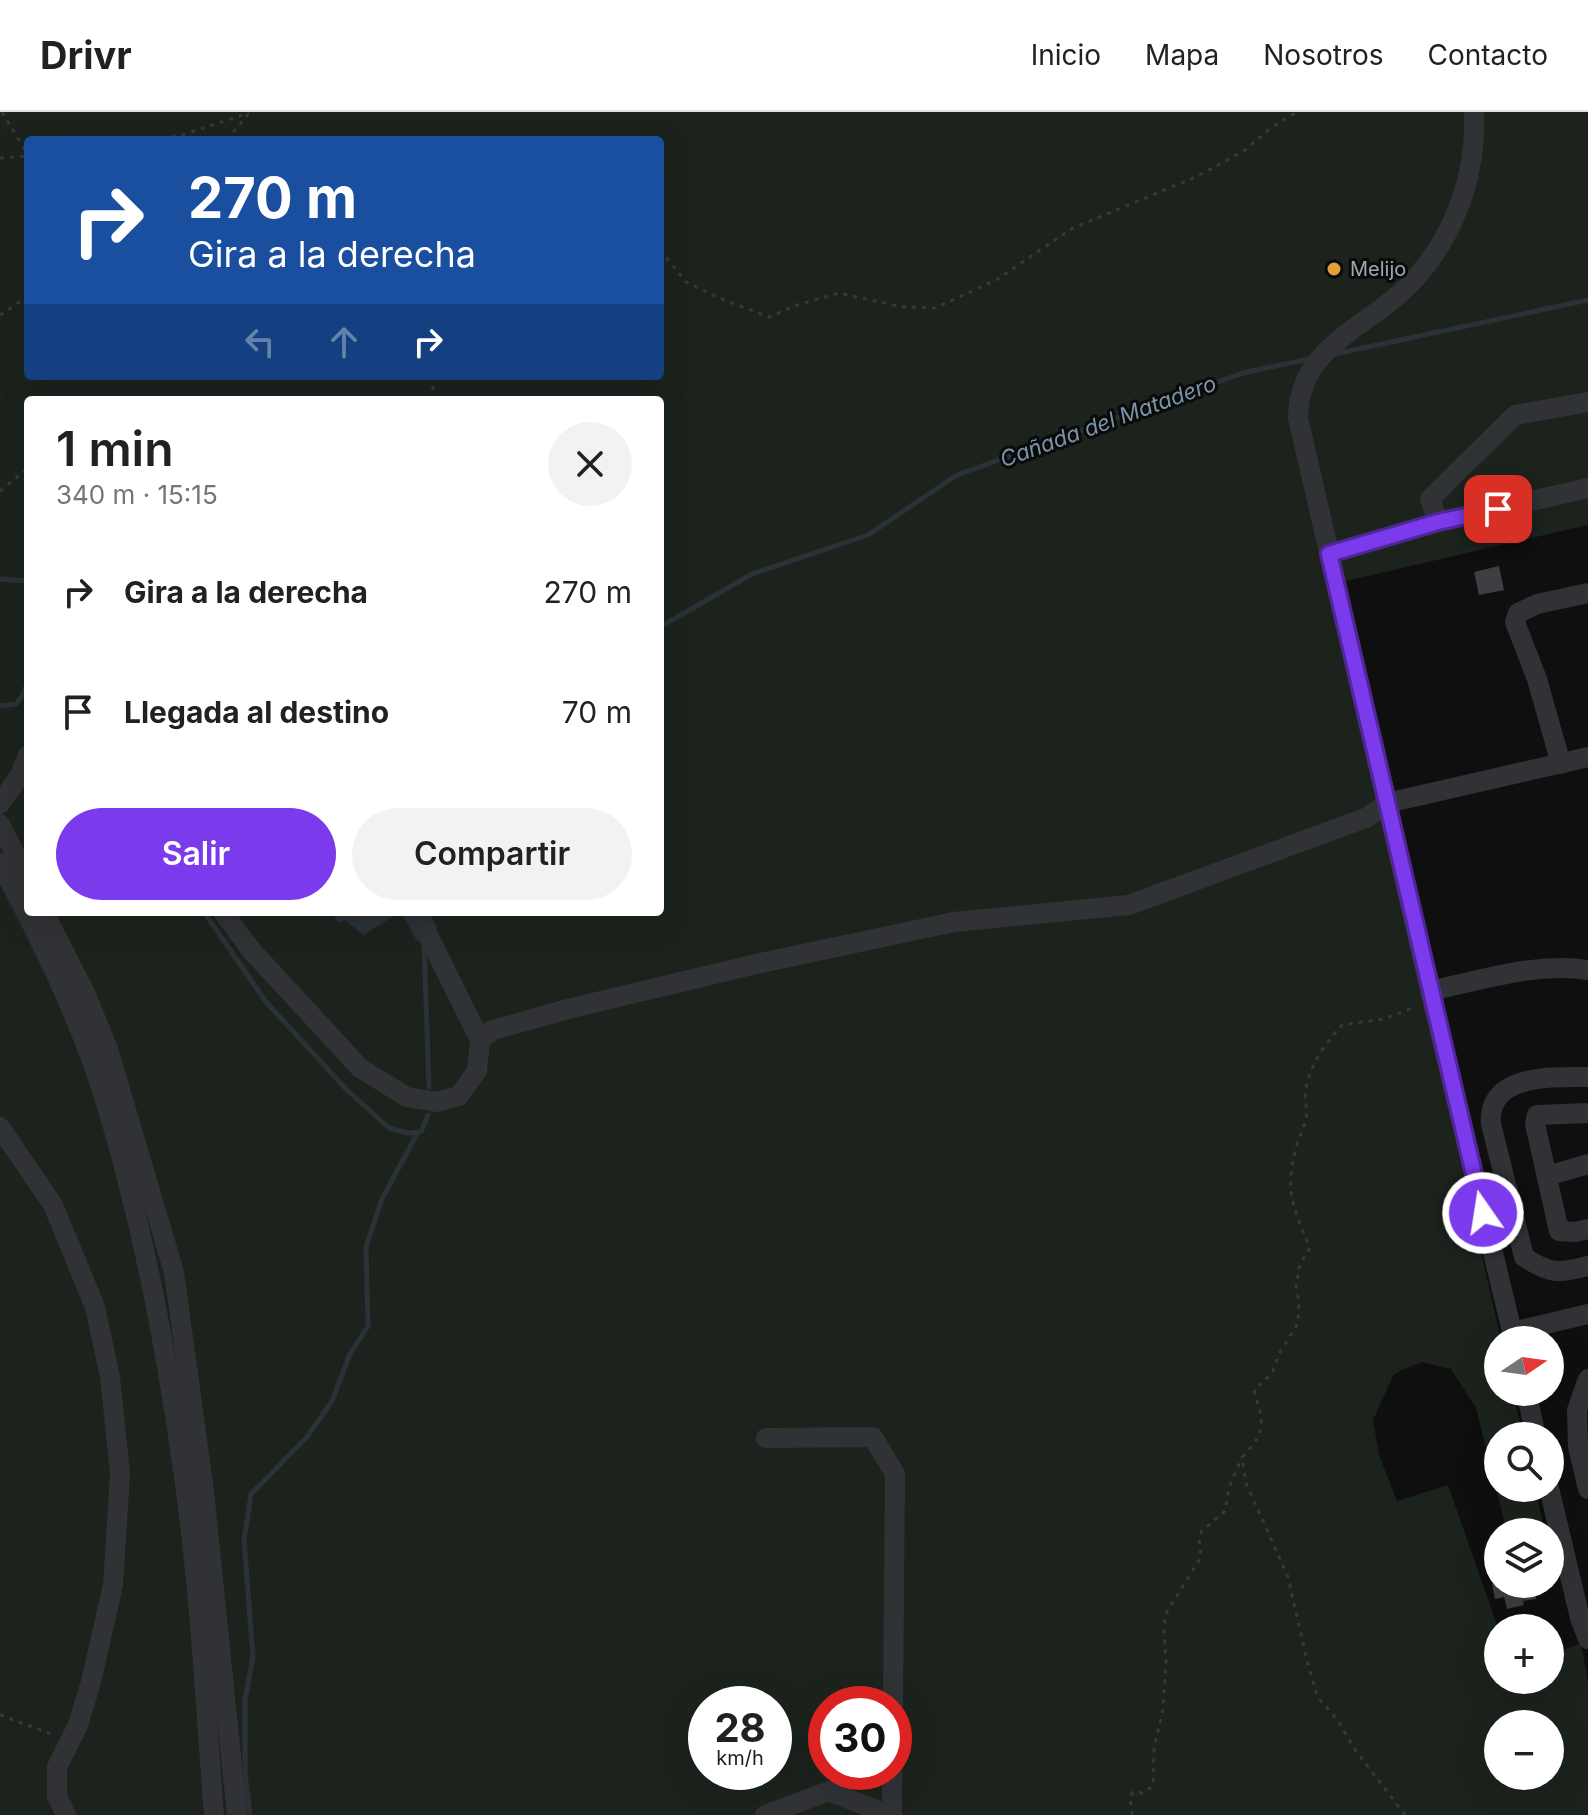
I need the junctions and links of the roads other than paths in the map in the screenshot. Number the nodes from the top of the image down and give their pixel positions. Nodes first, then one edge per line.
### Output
1 (1474, 112) edge
2 (1588, 402) edge
3 (1588, 488) edge
4 (1438, 522) junction
5 (1329, 554) junction
6 (1588, 593) edge
7 (1588, 757) edge
8 (1561, 764) junction
9 (24, 765) edge
10 (1387, 803) junction
11 (0, 804) edge
12 (0, 824) edge
13 (0, 863) edge
14 (24, 872) edge
15 (24, 908) edge
16 (29, 916) edge
17 (46, 916) edge
18 (226, 916) edge
19 (428, 935) dead end
20 (1588, 970) edge
21 (1431, 997) junction
22 (480, 1040) junction
23 (1588, 1077) edge
24 (1588, 1113) edge
25 (0, 1127) edge
26 (1588, 1164) edge
27 (1547, 1176) junction
28 (1588, 1229) edge
29 (1588, 1266) edge
30 (1588, 1314) edge
31 (1511, 1326) edge
32 (1547, 1326) edge
33 (1588, 1379) edge
34 (766, 1438) dead end
35 (1588, 1489) edge
36 (1552, 1502) edge
37 (1588, 1639) edge
38 (893, 1686) edge
39 (891, 1790) edge
40 (66, 1815) edge
41 (214, 1815) edge
42 (237, 1815) edge
43 (765, 1815) edge
44 (890, 1815) edge

1 - 5 street
2 - 4 street
3 - 4 street
4 - 5 street
5 - 10 street
6 - 8 street
7 - 8 street
8 - 10 street
9 - 11 street
10 - 21 street
10 - 22 street
12 - 14 street
13 - 15 street
16 - 41 street
17 - 42 street
18 - 22 street
19 - 22 street
20 - 21 street
21 - 31 street
23 - 29 street
24 - 27 street
25 - 40 street
26 - 27 street
27 - 28 street
30 - 32 street
33 - 35 street
34 - 38 street
36 - 37 street
39 - 44 street
43 - 44 street

